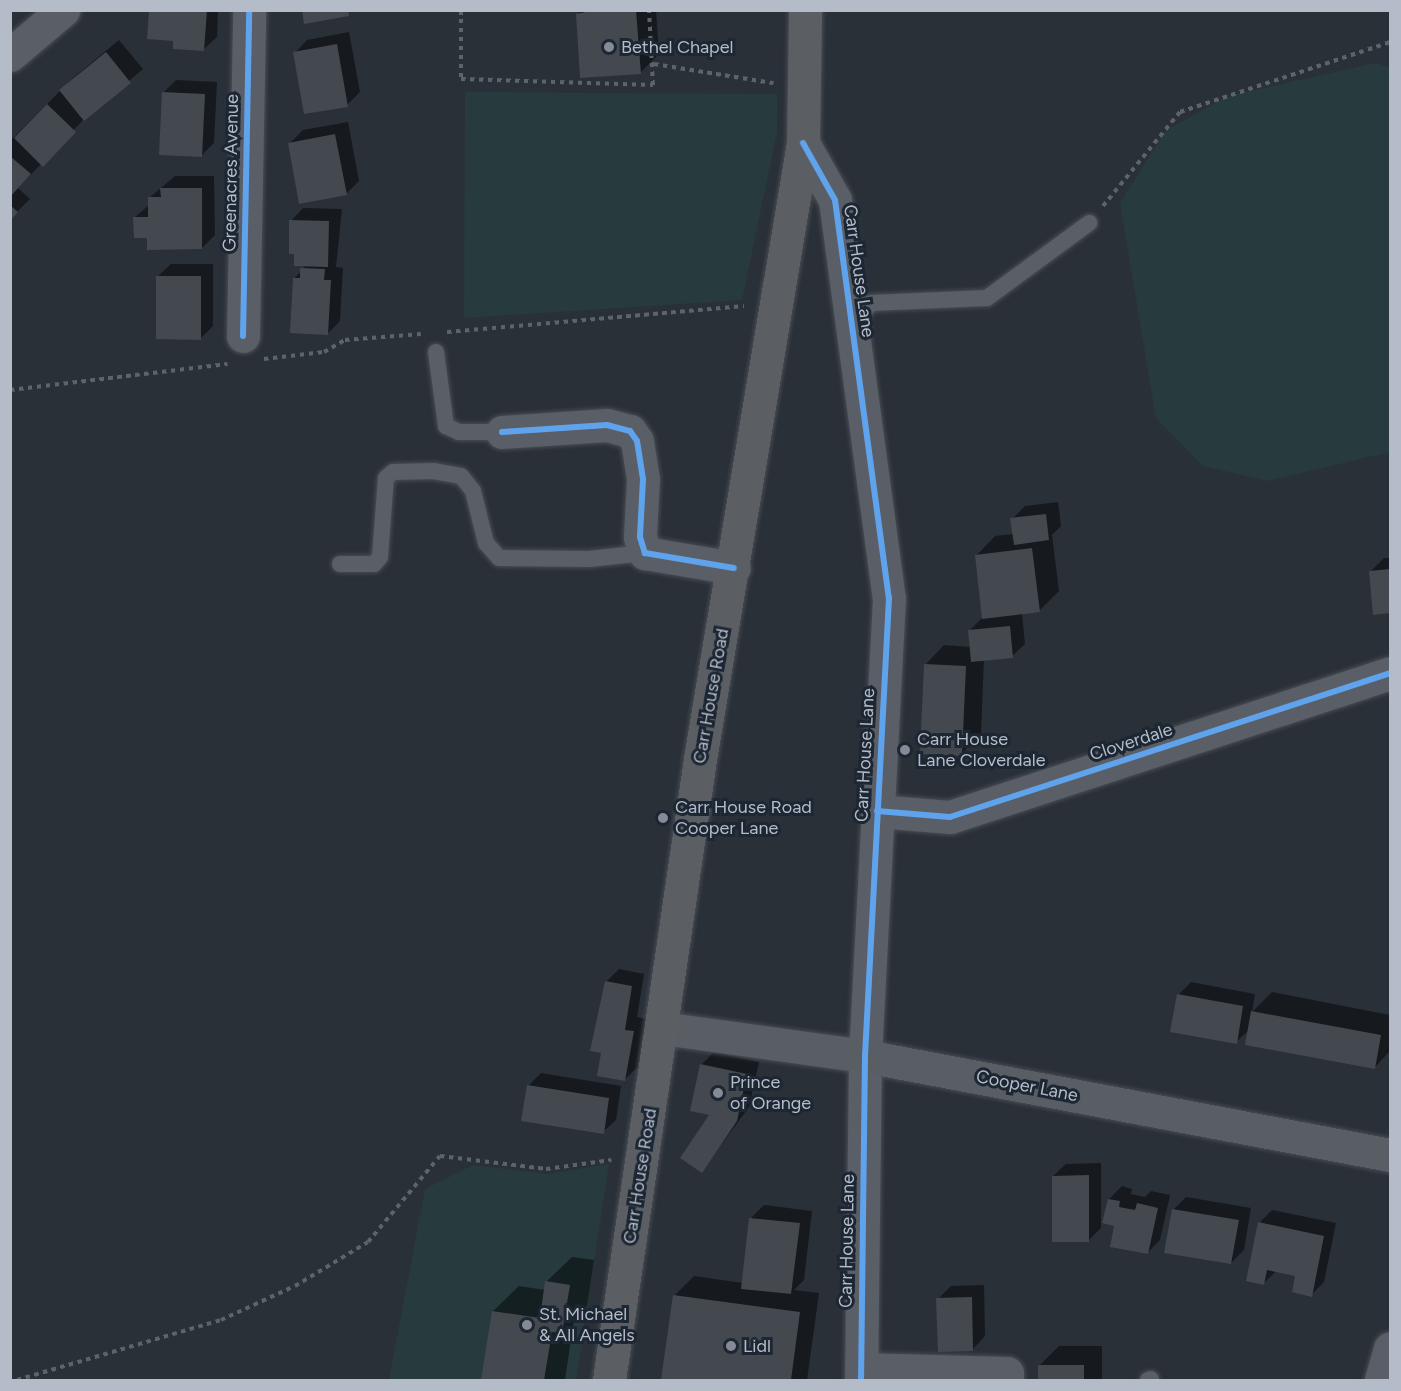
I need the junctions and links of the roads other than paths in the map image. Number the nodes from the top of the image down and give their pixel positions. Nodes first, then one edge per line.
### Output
1 (63, 10) edge
2 (249, 10) edge
3 (805, 10) edge
4 (10, 56) edge
5 (803, 142) junction
6 (1089, 223) road end
7 (852, 326) junction
8 (436, 352) dead end
9 (243, 353) road end
10 (502, 432) joint
11 (645, 553) junction
12 (340, 564) dead end
13 (734, 568) junction
14 (1390, 673) edge
15 (877, 811) junction
16 (662, 1028) junction
17 (865, 1056) junction
18 (1390, 1155) edge
19 (1390, 1348) edge
20 (861, 1375) edge
21 (609, 1380) edge
22 (1006, 1380) edge
23 (1381, 1380) edge

1 - 4 street
2 - 9 street, Greenacres Avenue
3 - 5 highway, Carr House Road
5 - 7 street, Carr House Lane
5 - 13 highway, Carr House Road
6 - 7 lane
7 - 15 street, Carr House Lane
8 - 10 lane
10 - 11 street
11 - 12 lane
11 - 13 street
13 - 16 highway, Carr House Road
14 - 15 street, Cloverdale
15 - 17 street, Carr House Lane
16 - 17 main road, Cooper Lane
16 - 21 highway, Carr House Road
17 - 18 main road, Cooper Lane
17 - 20 street, Carr House Lane
19 - 23 street
20 - 22 street

